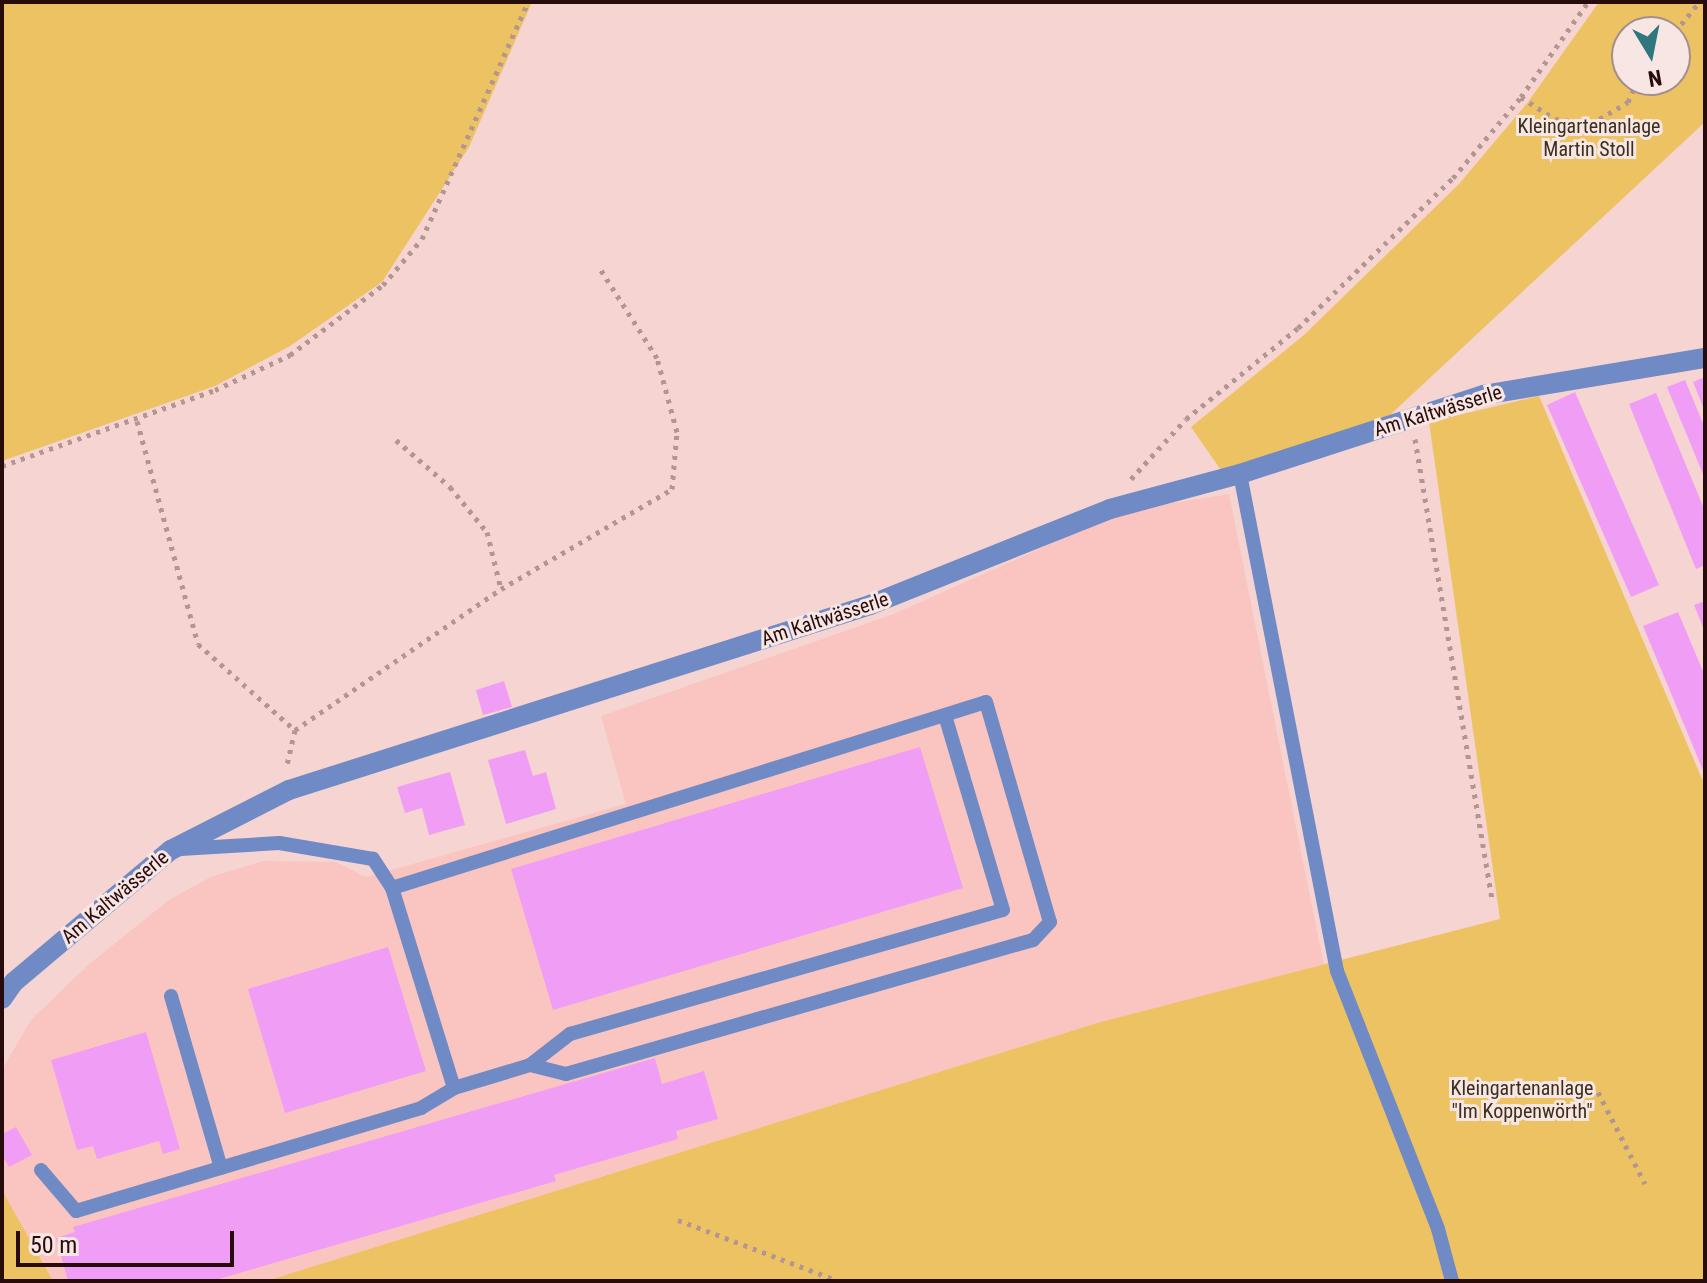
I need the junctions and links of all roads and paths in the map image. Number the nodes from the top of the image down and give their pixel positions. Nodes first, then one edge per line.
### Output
1 (528, 2) edge
2 (1588, 2) edge
3 (1631, 96) edge
4 (1521, 97) junction
5 (599, 267) dead end
6 (1705, 358) edge
7 (1411, 418) junction
8 (137, 421) junction
9 (396, 440) dead end
10 (2, 466) edge
11 (1240, 474) junction
12 (1110, 509) junction
13 (501, 589) junction
14 (945, 715) junction
15 (295, 730) junction
16 (289, 790) junction
17 (171, 850) junction
18 (392, 888) junction
19 (1492, 900) dead end
20 (171, 996) dead end
21 (2, 999) edge
22 (530, 1065) junction
23 (454, 1088) junction
24 (1598, 1092) dead end
25 (221, 1168) junction
26 (41, 1170) dead end
27 (1645, 1184) dead end
28 (678, 1220) dead end
29 (839, 1281) edge
30 (1452, 1281) edge

1 - 8 path
2 - 4 path
3 - 4 path
4 - 12 path
5 - 13 path
6 - 7 street, Am Kaltwässerle
7 - 11 street, Am Kaltwässerle
7 - 19 path
8 - 10 path
8 - 15 path
9 - 13 path
11 - 12 street, Am Kaltwässerle
11 - 30 lane
12 - 16 street, Am Kaltwässerle
13 - 15 path
14 - 18 lane
14 - 22 lane
14 - 22 lane
15 - 16 path
16 - 17 street, Am Kaltwässerle
17 - 18 lane
17 - 21 street, Am Kaltwässerle
18 - 23 lane
20 - 25 lane
22 - 23 lane
23 - 25 lane
24 - 27 path
25 - 26 lane
28 - 29 path

